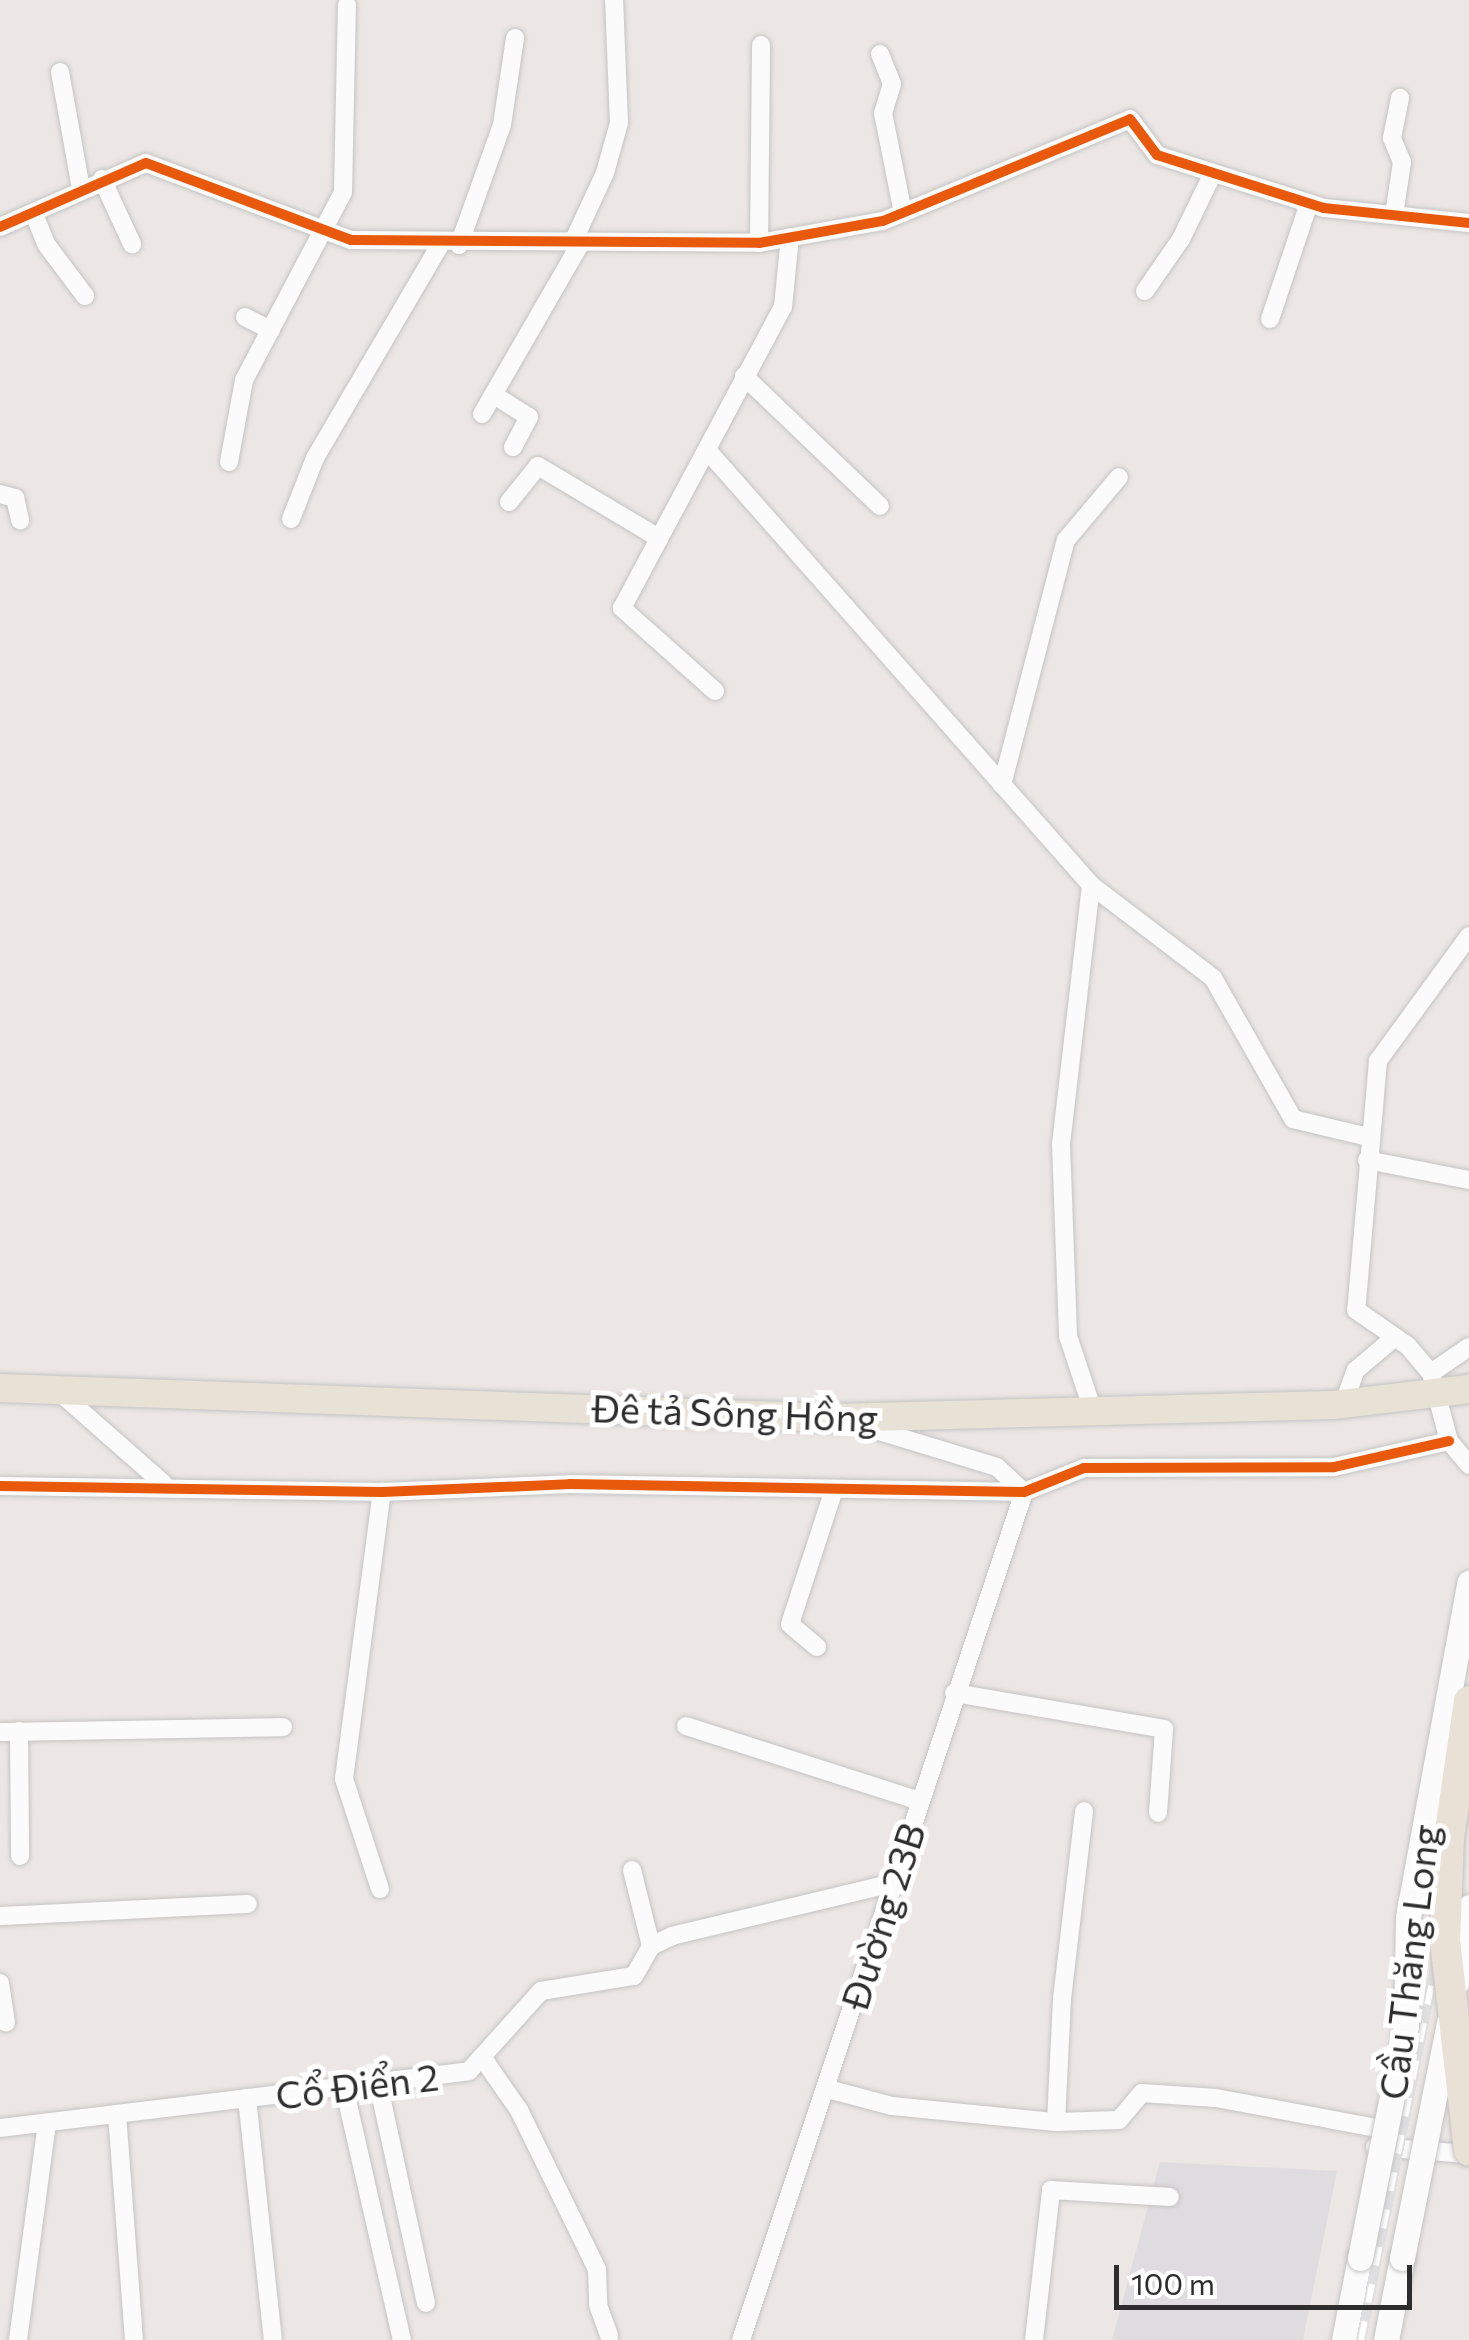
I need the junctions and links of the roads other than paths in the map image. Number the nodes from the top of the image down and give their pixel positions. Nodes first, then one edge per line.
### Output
1 (614, 0) edge
2 (347, 6) dead end
3 (515, 38) dead end
4 (762, 45) dead end
5 (880, 54) dead end
6 (60, 72) dead end
7 (1400, 98) dead end
8 (1213, 172) junction
9 (102, 179) junction
10 (80, 189) junction
11 (1308, 203) junction
12 (903, 213) junction
13 (34, 214) junction
14 (1394, 215) junction
15 (1469, 223) edge
16 (0, 227) edge
17 (327, 233) junction
18 (790, 237) junction
19 (759, 243) junction
20 (132, 244) dead end
21 (576, 244) junction
22 (449, 245) junction
23 (1145, 291) dead end
24 (84, 296) dead end
25 (245, 317) dead end
26 (1270, 319) dead end
27 (270, 330) junction
28 (744, 376) junction
29 (494, 395) junction
30 (482, 414) dead end
31 (512, 448) dead end
32 (707, 450) junction
33 (228, 462) dead end
34 (1118, 478) dead end
35 (0, 494) edge
36 (509, 502) dead end
37 (880, 506) dead end
38 (291, 518) dead end
39 (20, 520) dead end
40 (660, 538) junction
41 (715, 691) dead end
42 (1002, 784) junction
43 (1090, 885) junction
44 (1469, 936) edge
45 (1368, 1137) junction
46 (1366, 1160) junction
47 (1469, 1180) edge
48 (1396, 1337) junction
49 (1469, 1348) edge
50 (1435, 1381) junction
51 (0, 1388) edge
52 (1469, 1388) edge
53 (57, 1390) junction
54 (1342, 1404) junction
55 (1093, 1411) junction
56 (834, 1418) junction
57 (1449, 1441) junction
58 (1469, 1465) edge
59 (164, 1484) junction
60 (0, 1486) edge
61 (834, 1489) junction
62 (382, 1492) junction
63 (1024, 1492) junction
64 (1469, 1583) edge
65 (817, 1648) dead end
66 (1469, 1652) edge
67 (954, 1693) junction
68 (1469, 1700) edge
69 (686, 1726) dead end
70 (283, 1727) dead end
71 (9, 1731) edge
72 (919, 1801) junction
73 (1084, 1811) dead end
74 (1158, 1813) dead end
75 (20, 1856) dead end
76 (632, 1870) dead end
77 (893, 1883) junction
78 (380, 1888) dead end
79 (248, 1904) dead end
80 (1469, 1908) edge
81 (0, 1916) edge
82 (651, 1946) junction
83 (0, 1984) edge
84 (6, 2023) dead end
85 (482, 2056) junction
86 (378, 2082) junction
87 (344, 2087) junction
88 (828, 2089) junction
89 (247, 2098) junction
90 (117, 2114) junction
91 (1056, 2122) junction
92 (47, 2123) junction
93 (0, 2128) edge
94 (1377, 2128) junction
95 (1469, 2152) edge
96 (1170, 2196) dead end
97 (426, 2302) dead end
98 (609, 2336) dead end
99 (18, 2340) edge
100 (134, 2340) edge
101 (274, 2340) edge
102 (402, 2340) edge
103 (741, 2340) edge
104 (1034, 2340) edge
105 (1344, 2340) edge
106 (1386, 2340) edge

1 - 21 street
2 - 17 street
3 - 22 street
4 - 19 street
5 - 12 street
6 - 10 street
7 - 14 street
8 - 11 street
8 - 12 street
8 - 23 street
9 - 10 street
9 - 17 street
9 - 20 street
10 - 13 street
11 - 14 street
11 - 26 street
12 - 18 street
13 - 16 street
13 - 24 street
14 - 15 street
17 - 22 street
17 - 27 street
18 - 19 street
18 - 28 street
19 - 21 street
21 - 22 street
21 - 29 street
22 - 38 street
25 - 27 street
27 - 33 street
28 - 32 street
28 - 37 street
29 - 30 street
29 - 31 street
32 - 40 street
32 - 42 street
34 - 42 street
35 - 39 street
36 - 40 street
40 - 41 street
42 - 43 street
43 - 45 street
43 - 55 street
44 - 45 street
45 - 46 street
46 - 47 street
46 - 48 street
48 - 50 street
48 - 54 street
49 - 50 street
50 - 52 main road, Đê tả Sông Hồng
50 - 54 main road, Đê tả Sông Hồng
50 - 57 street
51 - 53 main road, Đê tả Sông Hồng
53 - 56 main road, Đê tả Sông Hồng
53 - 59 street
54 - 55 main road, Đê tả Sông Hồng
55 - 56 main road, Đê tả Sông Hồng
56 - 63 street
57 - 58 street
57 - 63 street
59 - 60 street
59 - 62 street
61 - 62 street
61 - 63 street
61 - 65 street
62 - 78 street
63 - 67 street, Đường 23B
64 - 105 main road, Cầu Thăng Long, bridge
66 - 94 street
67 - 72 street, Đường 23B
67 - 74 street
68 - 95 highway, Cầu Thăng Long, bridge
69 - 72 street
70 - 71 street
71 - 75 street
72 - 77 street, Đường 23B
73 - 91 street
76 - 82 street
77 - 82 street
77 - 88 street, Đường 23B
79 - 81 street
80 - 106 main road, Cầu Thăng Long, bridge
82 - 85 street, Cổ Điển 2
83 - 84 street
85 - 86 street, Cổ Điển 2
85 - 98 street
86 - 87 street, Cổ Điển 2
86 - 97 street
87 - 89 street, Cổ Điển 2
87 - 102 street
88 - 91 street
88 - 103 street, Đường 23B
89 - 90 street, Cổ Điển 2
89 - 101 street
90 - 92 street, Cổ Điển 2
90 - 100 street
91 - 94 street
92 - 93 street, Cổ Điển 2
92 - 99 street
94 - 95 street
96 - 104 street

